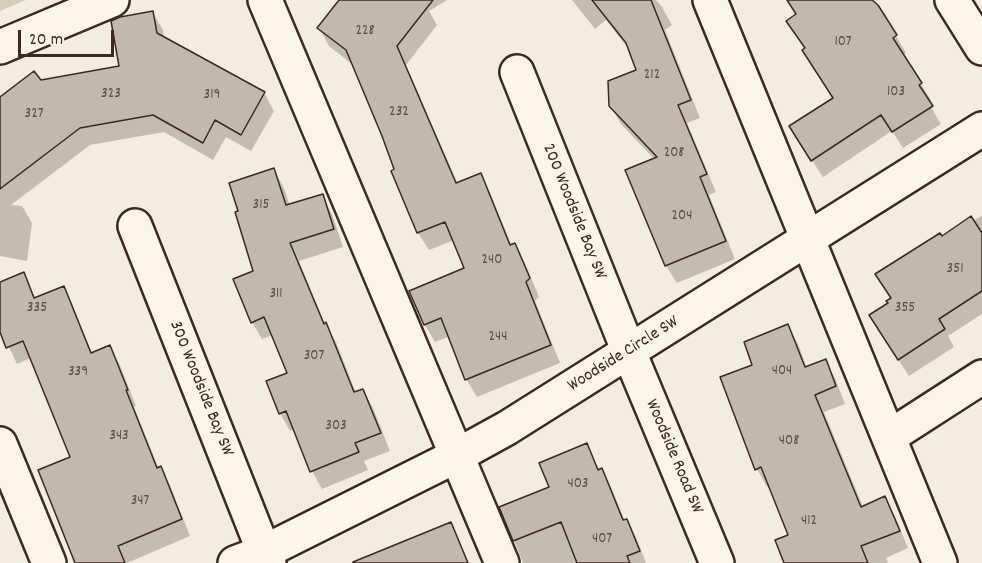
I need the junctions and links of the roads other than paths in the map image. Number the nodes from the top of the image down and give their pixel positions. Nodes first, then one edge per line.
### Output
1 (112, 0) edge
2 (265, 0) edge
3 (710, 0) edge
4 (952, 0) edge
5 (0, 46) edge
6 (982, 48) edge
7 (517, 72) dead end
8 (982, 129) edge
9 (135, 226) dead end
10 (809, 239) junction
11 (629, 352) junction
12 (982, 377) edge
13 (890, 437) junction
14 (0, 444) edge
15 (458, 455) junction
16 (256, 559) edge
17 (49, 563) edge
18 (502, 563) edge
19 (717, 563) edge
20 (940, 563) edge

1 - 5 street
2 - 15 street
3 - 10 street
4 - 6 street
7 - 11 street, 200 Woodside Bay SW
8 - 10 street, Woodside Circle SW
9 - 16 street, 300 Woodside Bay SW
10 - 11 street, Woodside Circle SW
10 - 13 street
11 - 15 street, Woodside Circle SW
11 - 19 street, Woodside Road SW
12 - 13 street
13 - 20 street
14 - 17 street
15 - 16 street, Woodside Circle SW
15 - 18 street

